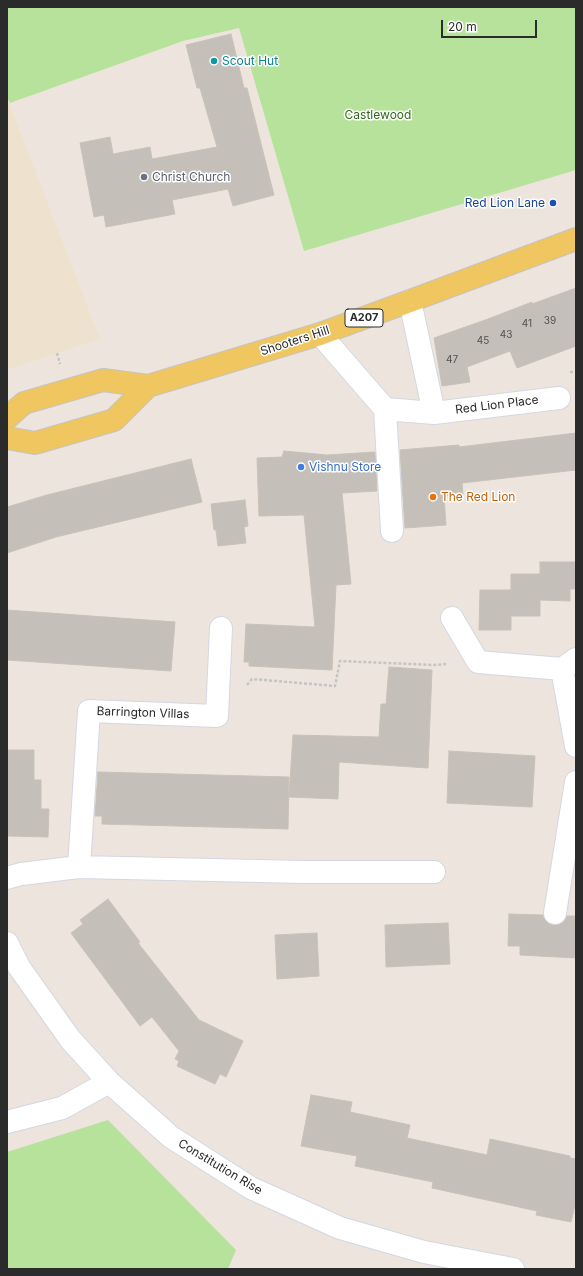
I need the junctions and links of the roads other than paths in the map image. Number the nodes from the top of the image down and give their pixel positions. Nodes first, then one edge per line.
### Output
1 (576, 239) edge
2 (410, 301) junction
3 (320, 334) junction
4 (148, 386) junction
5 (559, 398) dead end
6 (385, 409) junction
7 (434, 413) junction
8 (7, 418) edge
9 (7, 438) edge
10 (392, 531) dead end
11 (452, 618) dead end
12 (221, 628) dead end
13 (569, 664) edge
14 (576, 746) edge
15 (576, 782) edge
16 (78, 867) junction
17 (434, 872) dead end
18 (7, 878) edge
19 (555, 913) dead end
20 (7, 943) edge
21 (109, 1082) junction
22 (7, 1122) edge
23 (513, 1269) edge

1 - 2 main road, Shooters Hill / A207
2 - 3 main road, Shooters Hill / A207
2 - 7 street
3 - 4 main road, Shooters Hill / A207
3 - 6 street
4 - 8 main road, Shooters Hill / A207
4 - 9 main road, Shooters Hill / A207
5 - 7 street, Red Lion Place
6 - 7 street, Red Lion Place
6 - 10 street
11 - 13 street
12 - 16 street, Barrington Villas
13 - 14 street
15 - 19 street
16 - 17 street
16 - 18 street
20 - 21 street, Constitution Rise
21 - 22 street
21 - 23 street, Constitution Rise

